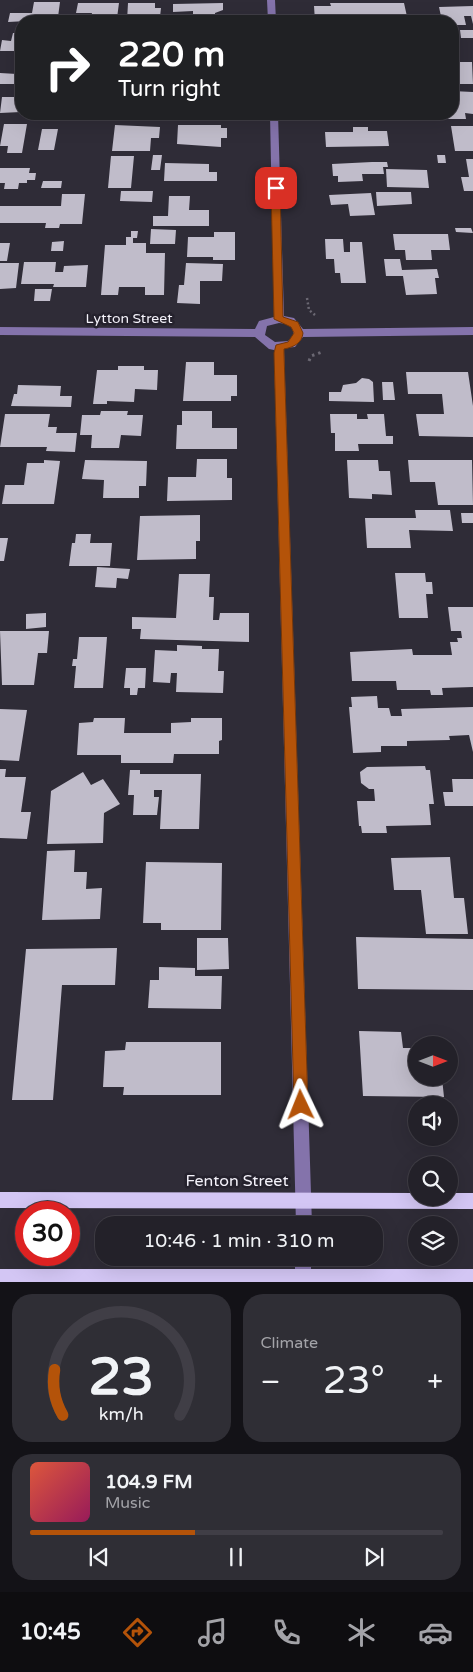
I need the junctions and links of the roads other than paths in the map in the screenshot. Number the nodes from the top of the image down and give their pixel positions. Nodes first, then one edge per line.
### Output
1 (271, 0) edge
2 (272, 15) edge
3 (274, 120) edge
4 (279, 319) junction
5 (0, 331) edge
6 (473, 331) edge
7 (259, 333) junction
8 (299, 333) junction
9 (279, 347) junction
10 (0, 1200) edge
11 (304, 1200) junction
12 (473, 1201) edge
13 (304, 1216) edge
14 (303, 1266) edge
15 (0, 1277) edge
16 (473, 1278) edge
17 (303, 1280) edge

1 - 2 street
3 - 4 street
4 - 7 street
4 - 8 street
5 - 7 street, Lytton Street
6 - 8 street
7 - 9 street
8 - 9 street
9 - 11 street
10 - 11 main road, Fenton Street
11 - 12 main road, Fenton Street
11 - 13 street
14 - 17 street
15 - 17 main road
16 - 17 main road

